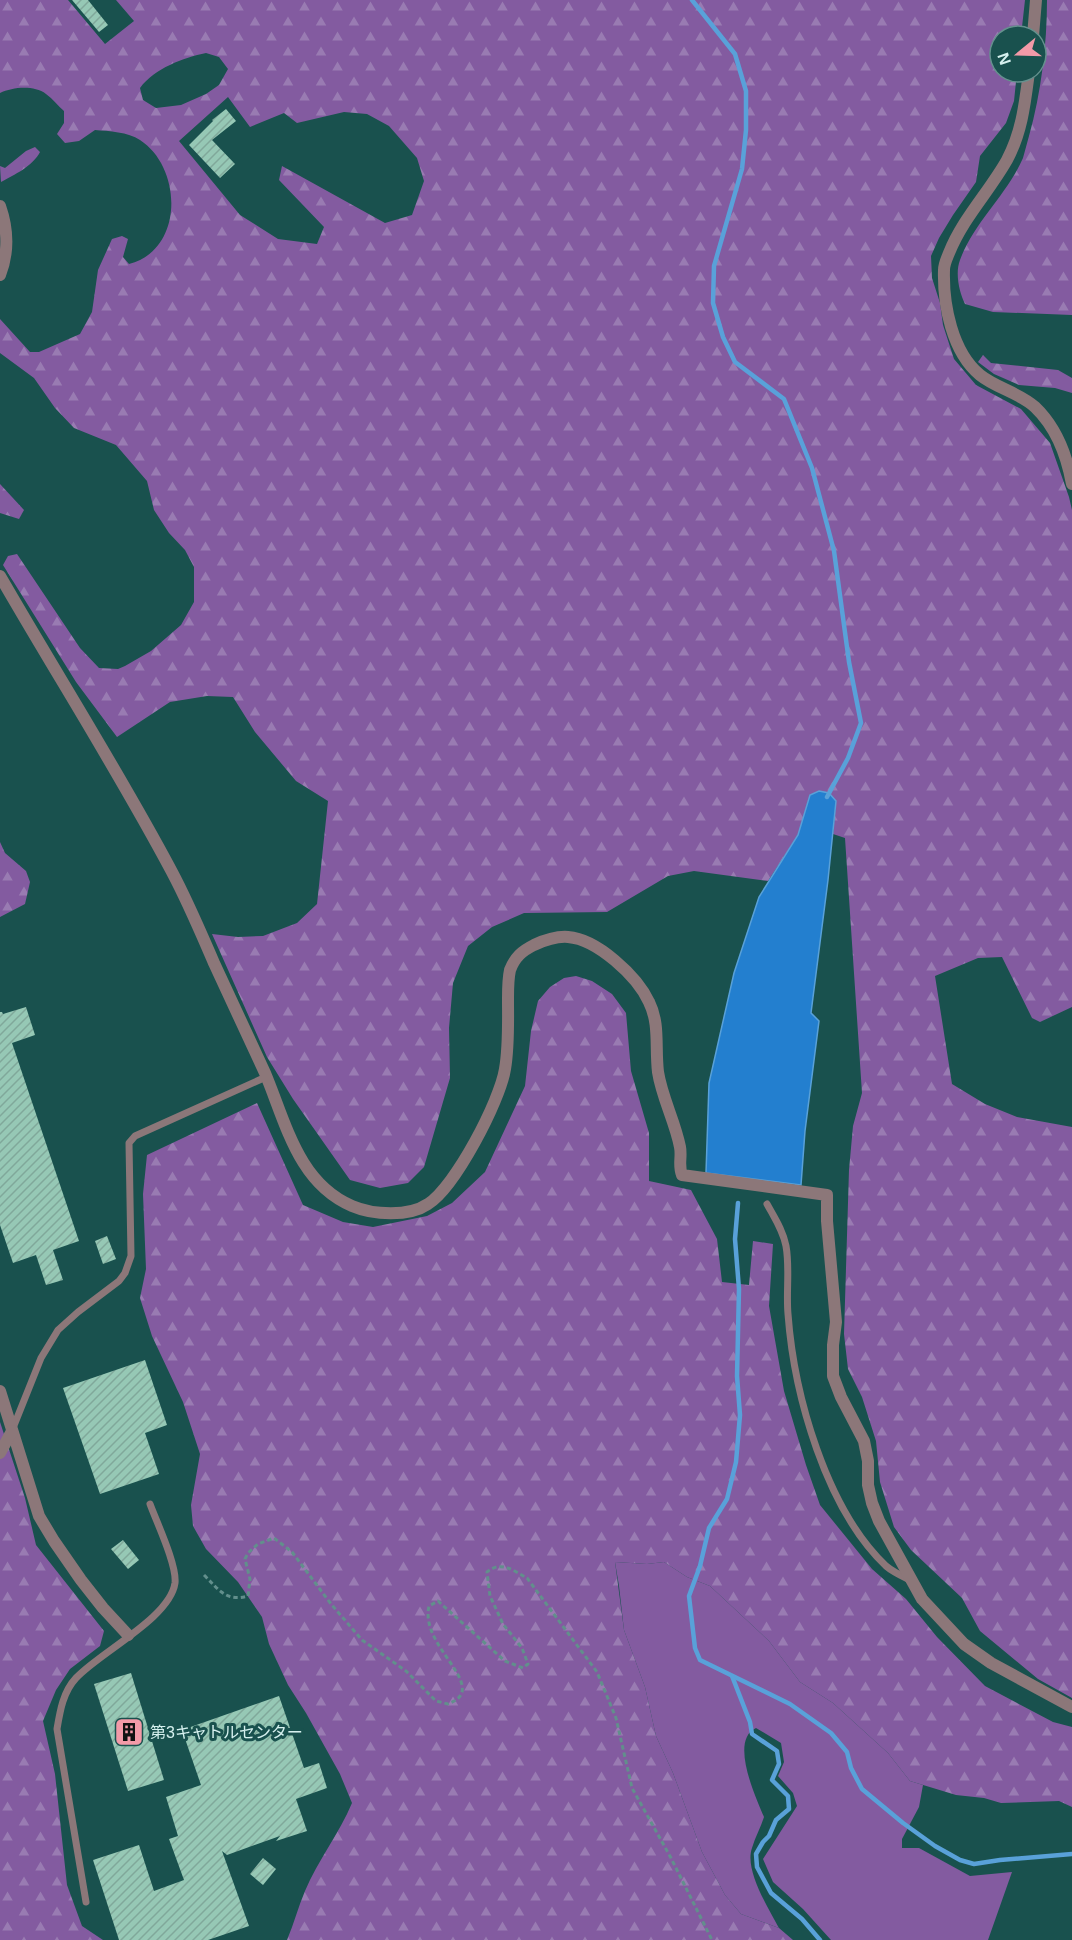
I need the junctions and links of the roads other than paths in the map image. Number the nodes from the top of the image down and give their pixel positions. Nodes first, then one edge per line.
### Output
1 (1036, 0) edge
2 (1034, 24) edge
3 (1028, 84) edge
4 (0, 206) edge
5 (0, 275) edge
6 (1072, 484) edge
7 (0, 576) edge
8 (266, 1077) junction
9 (767, 1204) dead end
10 (0, 1391) edge
11 (12, 1431) junction
12 (0, 1453) edge
13 (150, 1504) dead end
14 (911, 1581) junction
15 (128, 1635) junction
16 (1072, 1707) edge
17 (86, 1902) dead end

1 - 2 street
3 - 6 street
4 - 5 street
7 - 8 street
8 - 11 lane
8 - 14 street
9 - 14 lane
10 - 11 street
11 - 12 street
11 - 15 street
13 - 15 lane
14 - 16 street
15 - 17 lane

